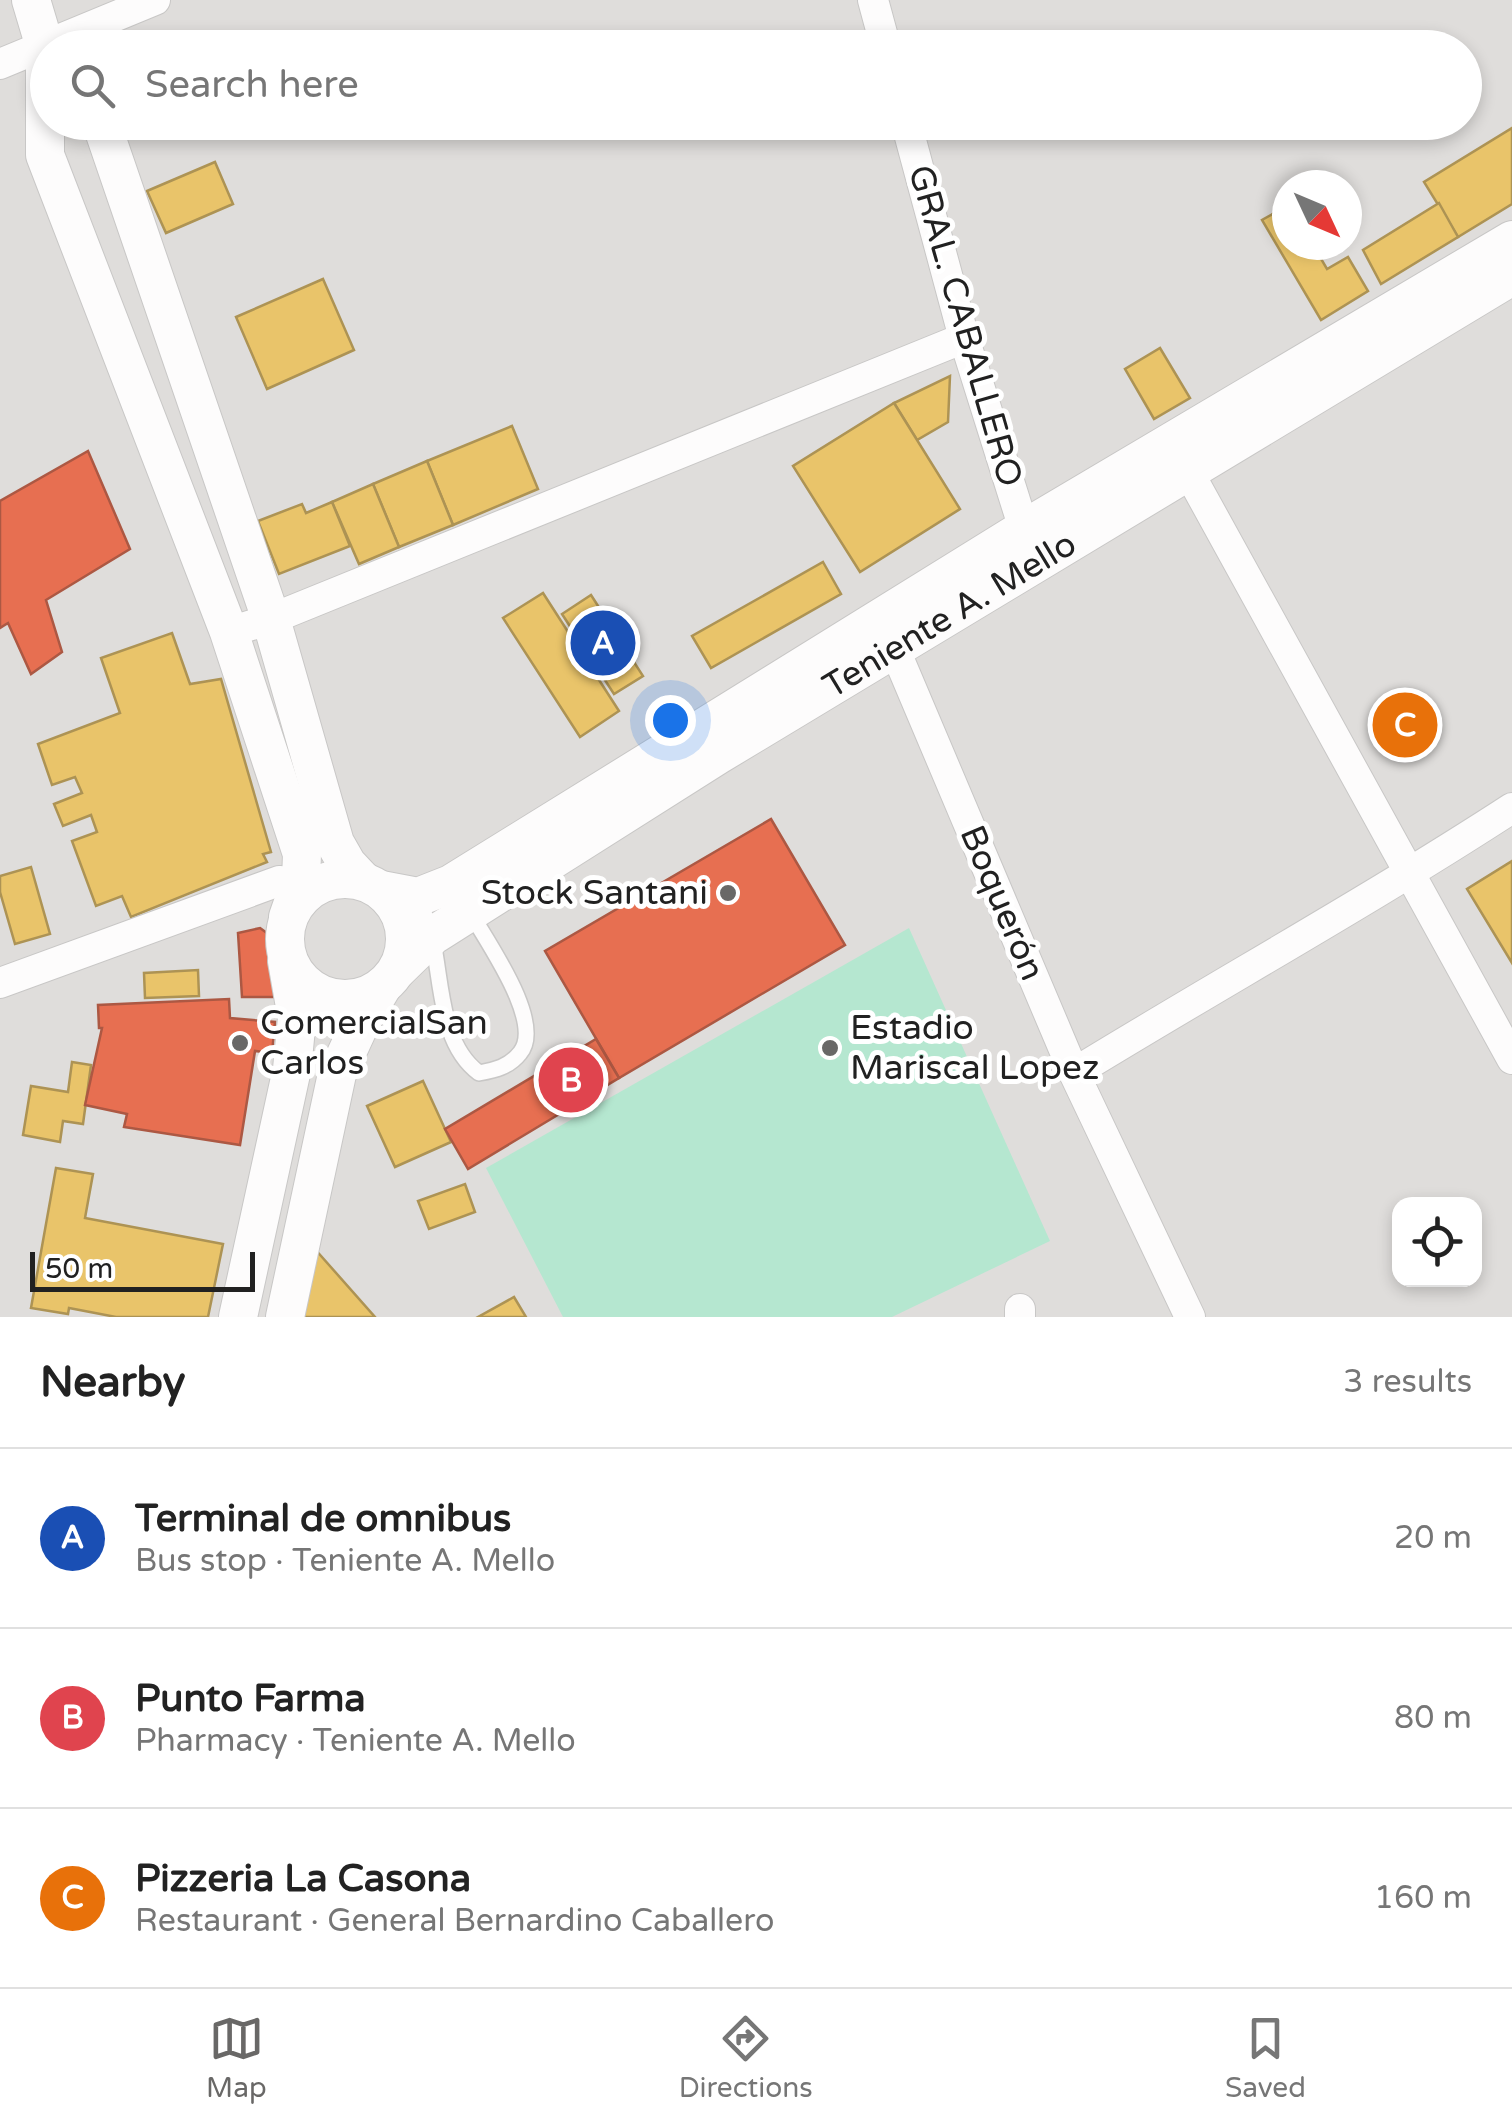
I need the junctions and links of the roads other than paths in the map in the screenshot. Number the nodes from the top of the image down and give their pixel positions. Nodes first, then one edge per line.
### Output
1 (31, 0) edge
2 (155, 0) edge
3 (873, 0) edge
4 (40, 30) edge
5 (88, 30) edge
6 (881, 30) edge
7 (30, 54) edge
8 (0, 64) edge
9 (45, 140) edge
10 (107, 140) edge
11 (911, 140) edge
12 (1512, 240) edge
13 (1512, 276) edge
14 (964, 338) junction
15 (1181, 458) junction
16 (1024, 529) junction
17 (271, 619) junction
18 (228, 632) junction
19 (895, 650) junction
20 (1512, 808) edge
21 (1410, 874) junction
22 (310, 882) junction
23 (417, 893) junction
24 (432, 936) junction
25 (287, 961) junction
26 (390, 979) junction
27 (0, 983) edge
28 (1512, 1059) edge
29 (1074, 1072) junction
30 (238, 1317) edge
31 (285, 1317) edge
32 (1190, 1317) edge

1 - 4 street
2 - 5 street
3 - 6 street
7 - 8 street
9 - 18 street
10 - 17 street
11 - 14 street, GRAL. CABALLERO
12 - 15 street, Teniente A. Mello
13 - 15 street, Teniente A. Mello
14 - 16 street, GRAL. CABALLERO
14 - 17 street
15 - 16 street, Teniente A. Mello
15 - 19 street, Teniente A. Mello
15 - 21 street
16 - 23 street, Teniente A. Mello
17 - 18 street
17 - 23 street
18 - 22 street
19 - 23 street, Teniente A. Mello
19 - 29 street, Boquerón
20 - 21 street
21 - 28 street
21 - 29 street
22 - 23 street
22 - 25 street
22 - 27 street
23 - 24 street, Teniente A. Mello
23 - 24 lane
23 - 26 street
24 - 26 street, Teniente A. Mello
25 - 26 street
25 - 30 street
26 - 31 street
29 - 32 street, Boquerón

